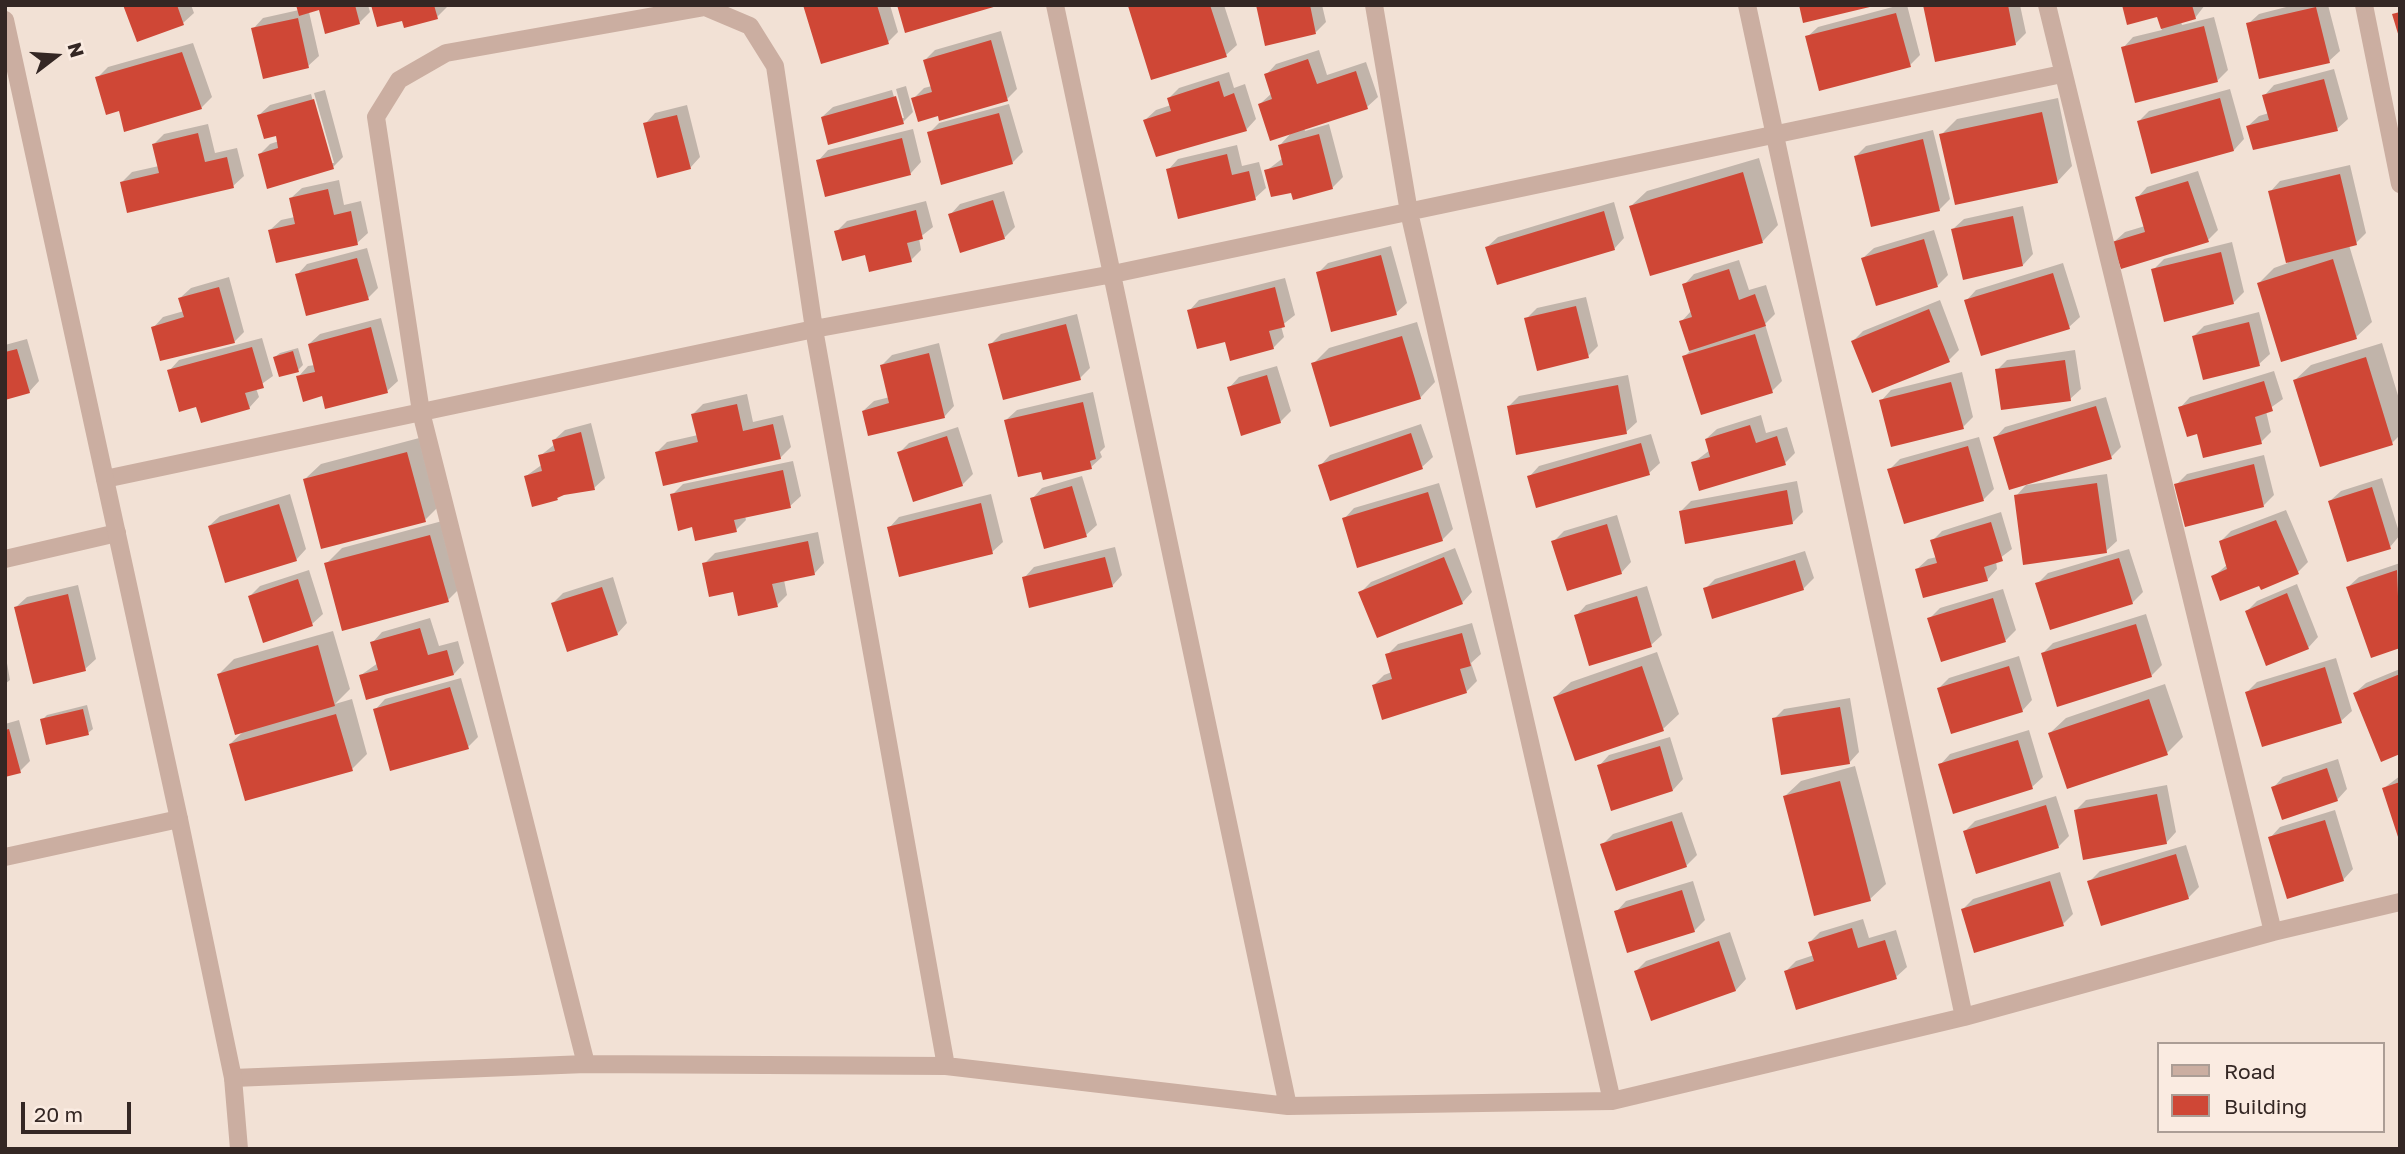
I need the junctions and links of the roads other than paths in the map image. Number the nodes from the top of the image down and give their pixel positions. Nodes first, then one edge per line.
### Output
1 (1055, 5) edge
2 (1374, 5) edge
3 (1747, 5) edge
4 (2047, 5) edge
5 (2364, 5) edge
6 (5, 20) edge
7 (2062, 74) junction
8 (1772, 135) junction
9 (2400, 184) edge
10 (1409, 212) junction
11 (1113, 274) junction
12 (814, 328) junction
13 (421, 412) junction
14 (105, 479) junction
15 (117, 533) junction
16 (5, 559) edge
17 (180, 819) junction
18 (5, 857) edge
19 (2400, 902) edge
20 (2273, 932) junction
21 (1964, 1017) junction
22 (586, 1064) junction
23 (946, 1066) junction
24 (233, 1078) junction
25 (1612, 1101) junction
26 (1288, 1106) junction
27 (239, 1149) edge

1 - 11 street
2 - 10 street
3 - 8 street
4 - 7 street
5 - 9 street
6 - 14 street
7 - 8 street
7 - 20 street
8 - 10 street
8 - 21 street
10 - 11 street
10 - 25 street
11 - 12 street
11 - 26 street
12 - 13 street
12 - 13 street
12 - 23 street
13 - 14 street
13 - 22 street
14 - 15 street
15 - 16 street
15 - 17 street
17 - 18 street
17 - 24 street
19 - 20 street
20 - 21 street
21 - 25 street
22 - 23 street
22 - 24 street
23 - 26 street
24 - 27 street
25 - 26 street

